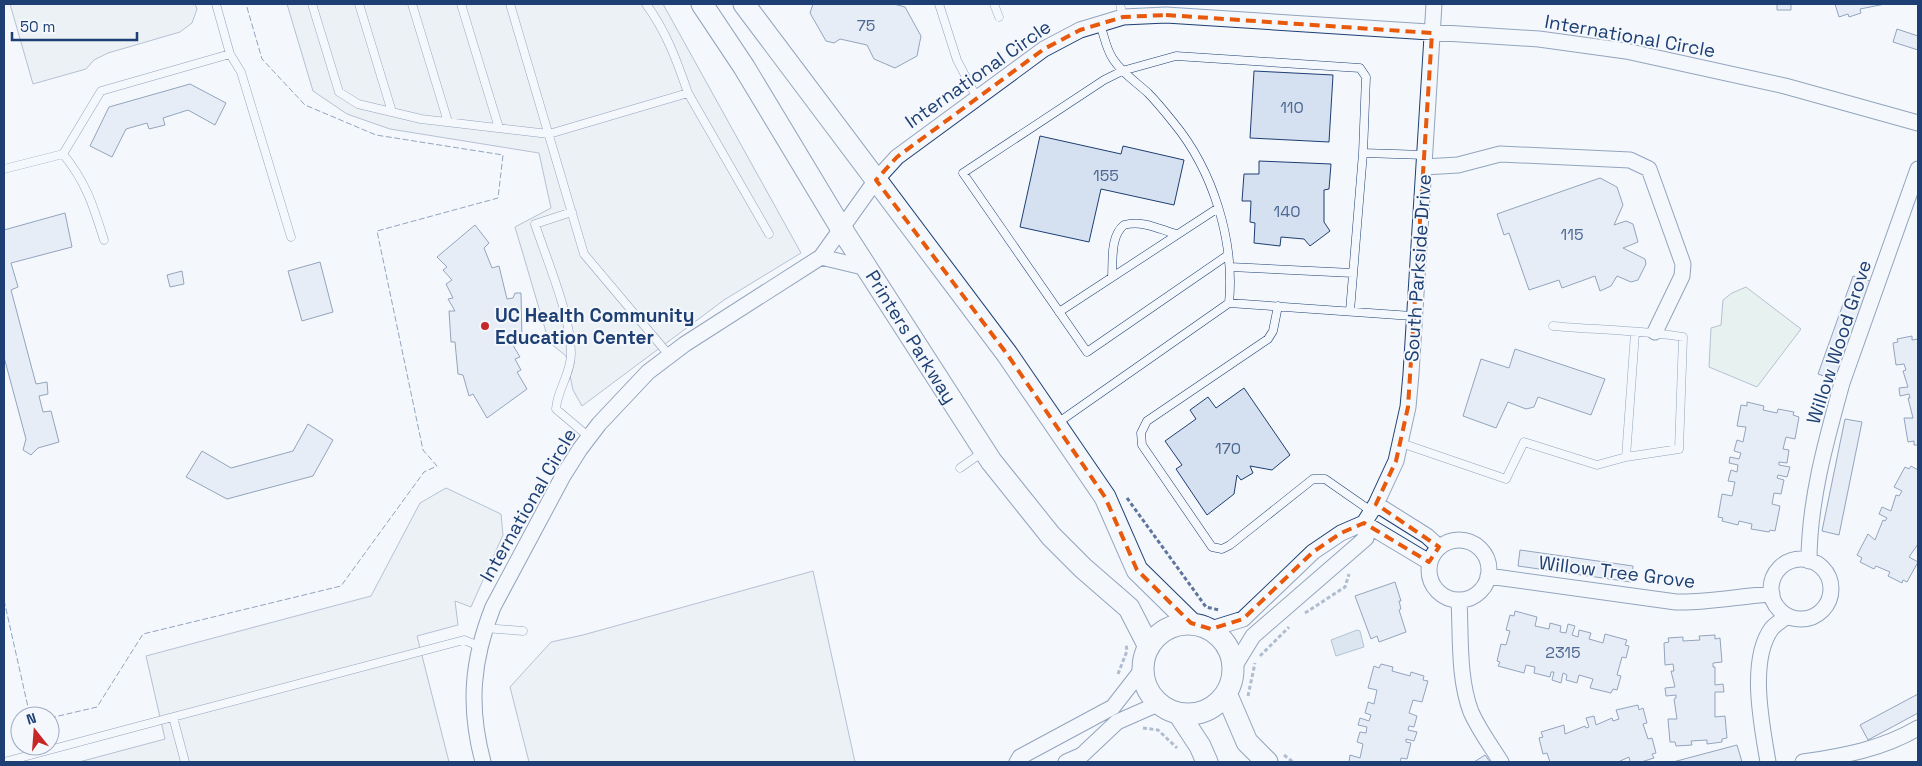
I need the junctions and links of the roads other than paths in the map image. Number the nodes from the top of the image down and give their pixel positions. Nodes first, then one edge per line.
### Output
1 (216, 4) edge
2 (312, 4) edge
3 (359, 4) edge
4 (412, 4) edge
5 (461, 4) edge
6 (510, 4) edge
7 (646, 4) edge
8 (702, 4) edge
9 (744, 4) edge
10 (939, 4) edge
11 (994, 4) edge
12 (1434, 4) edge
13 (1122, 10) edge
14 (998, 17) dead end
15 (1100, 24) junction
16 (1432, 33) junction
17 (230, 54) junction
18 (1122, 71) junction
19 (688, 93) junction
20 (977, 98) junction
21 (392, 112) junction
22 (448, 122) junction
23 (1918, 124) edge
24 (499, 128) junction
25 (549, 134) junction
26 (1363, 153) junction
27 (63, 154) junction
28 (1425, 161) junction
29 (4, 169) edge
30 (1918, 169) edge
31 (876, 180) junction
32 (1218, 208) junction
33 (572, 212) junction
34 (841, 228) junction
35 (769, 234) dead end
36 (1176, 234) junction
37 (291, 237) dead end
38 (104, 240) dead end
39 (1228, 255) junction
40 (821, 257) junction
41 (1230, 267) junction
42 (867, 268) junction
43 (1353, 273) junction
44 (1112, 277) junction
45 (1229, 303) junction
46 (1278, 306) junction
47 (1350, 311) junction
48 (1059, 312) junction
49 (1412, 316) junction
50 (1553, 326) dead end
51 (1655, 332) junction
52 (1635, 333) junction
53 (669, 356) junction
54 (1055, 425) junction
55 (589, 437) junction
56 (1401, 443) junction
57 (985, 451) junction
58 (1626, 457) junction
59 (960, 468) dead end
60 (1371, 513) junction
61 (1439, 547) junction
62 (1809, 560) junction
63 (1429, 562) junction
64 (1488, 576) junction
65 (1772, 594) junction
66 (1459, 600) junction
67 (1787, 616) junction
68 (1191, 623) junction
69 (485, 628) junction
70 (1211, 629) junction
71 (523, 631) dead end
72 (479, 646) junction
73 (1149, 647) junction
74 (1234, 666) junction
75 (1141, 671) junction
76 (1226, 693) junction
77 (1158, 704) junction
78 (1179, 714) junction
79 (173, 716) junction
80 (1918, 728) edge
81 (1272, 756) edge
82 (4, 762) edge
83 (185, 762) edge
84 (483, 762) edge
85 (1017, 762) edge
86 (1066, 762) edge
87 (1207, 762) edge
88 (1501, 762) edge
89 (1768, 762) edge
90 (1803, 762) edge

1 - 17 lane
2 - 21 lane
3 - 21 lane
4 - 22 lane
5 - 24 lane
6 - 25 lane
7 - 19 lane
8 - 34 main road, Printers Parkway
9 - 31 main road
10 - 20 lane
11 - 14 lane
12 - 16 street, South Parkside Drive
13 - 15 street, International Circle
13 - 16 street, International Circle
15 - 18 lane
15 - 20 street, International Circle
16 - 23 street, International Circle
16 - 28 street, South Parkside Drive
17 - 27 lane
17 - 37 lane
18 - 26 lane
18 - 32 lane
18 - 48 lane
19 - 25 lane
19 - 35 lane
20 - 31 street, International Circle
21 - 22 lane
22 - 24 lane
24 - 25 lane
25 - 33 lane
26 - 28 lane
26 - 43 lane
27 - 29 lane
27 - 38 lane
28 - 49 street, South Parkside Drive
28 - 51 street
30 - 62 street, Willow Wood Grove
31 - 34 street, International Circle
31 - 54 main road
32 - 36 lane
32 - 39 lane
33 - 53 lane
33 - 55 lane
34 - 40 street, International Circle
34 - 42 main road, Printers Parkway
36 - 44 lane
36 - 44 lane
39 - 41 lane
39 - 48 lane
40 - 42 street
40 - 53 street, International Circle
41 - 43 lane
41 - 45 lane
42 - 57 main road, Printers Parkway
43 - 47 lane
44 - 48 lane
45 - 46 lane
45 - 54 lane
46 - 47 lane
46 - 60 lane
47 - 49 lane
49 - 56 street, South Parkside Drive
50 - 52 lane
51 - 52 lane
51 - 58 lane
52 - 58 lane
53 - 55 street, International Circle
54 - 68 main road
55 - 69 street, International Circle
56 - 58 lane
56 - 60 street, South Parkside Drive
57 - 59 lane
57 - 73 main road, Printers Parkway
60 - 61 street
60 - 63 street
60 - 70 street
60 - 74 street, South Parkside Drive
61 - 63 street
61 - 64 street
62 - 65 street
62 - 67 street
63 - 66 street
64 - 65 street, Willow Tree Grove
64 - 66 street
65 - 67 street
66 - 88 street
67 - 89 street
68 - 70 main road
68 - 73 main road
69 - 71 lane
69 - 72 street, International Circle
70 - 74 main road
72 - 79 lane
72 - 84 street, International Circle
73 - 75 main road
74 - 76 main road, South Parkside Drive
75 - 77 main road
75 - 85 street
76 - 78 main road
76 - 81 main road
77 - 78 main road
77 - 86 street
78 - 87 main road
79 - 82 lane
79 - 83 lane
80 - 90 street

